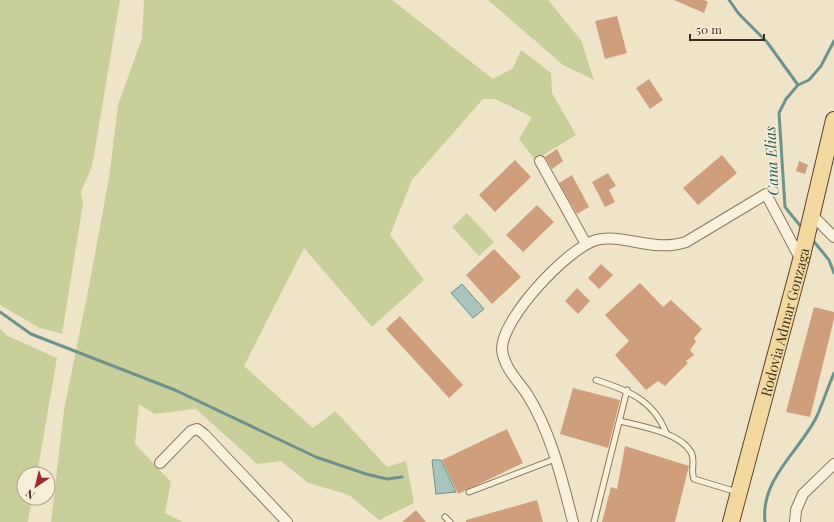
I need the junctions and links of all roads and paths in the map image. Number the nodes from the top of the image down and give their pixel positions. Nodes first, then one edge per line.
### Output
1 (834, 120) edge
2 (540, 161) dead end
3 (811, 214) junction
4 (834, 237) edge
5 (586, 244) junction
6 (804, 246) junction
7 (596, 380) dead end
8 (627, 390) junction
9 (620, 421) junction
10 (666, 433) junction
11 (555, 459) junction
12 (160, 463) dead end
13 (834, 464) edge
14 (470, 492) dead end
15 (738, 492) junction
16 (445, 517) dead end
17 (287, 522) edge
18 (450, 522) edge
19 (573, 522) edge
20 (594, 522) edge
21 (730, 522) edge
22 (796, 522) edge

1 - 3 main road, Rodovia Admar Gonzaga
2 - 5 street
3 - 4 street
3 - 6 main road, Rodovia Admar Gonzaga
5 - 6 street
5 - 11 street
6 - 15 main road, Rodovia Admar Gonzaga
7 - 8 lane
8 - 9 lane
8 - 10 lane
9 - 10 lane
9 - 20 lane
10 - 15 lane
11 - 14 lane
11 - 19 street
12 - 17 street
13 - 22 street
15 - 21 main road, Rodovia Admar Gonzaga
16 - 18 lane

